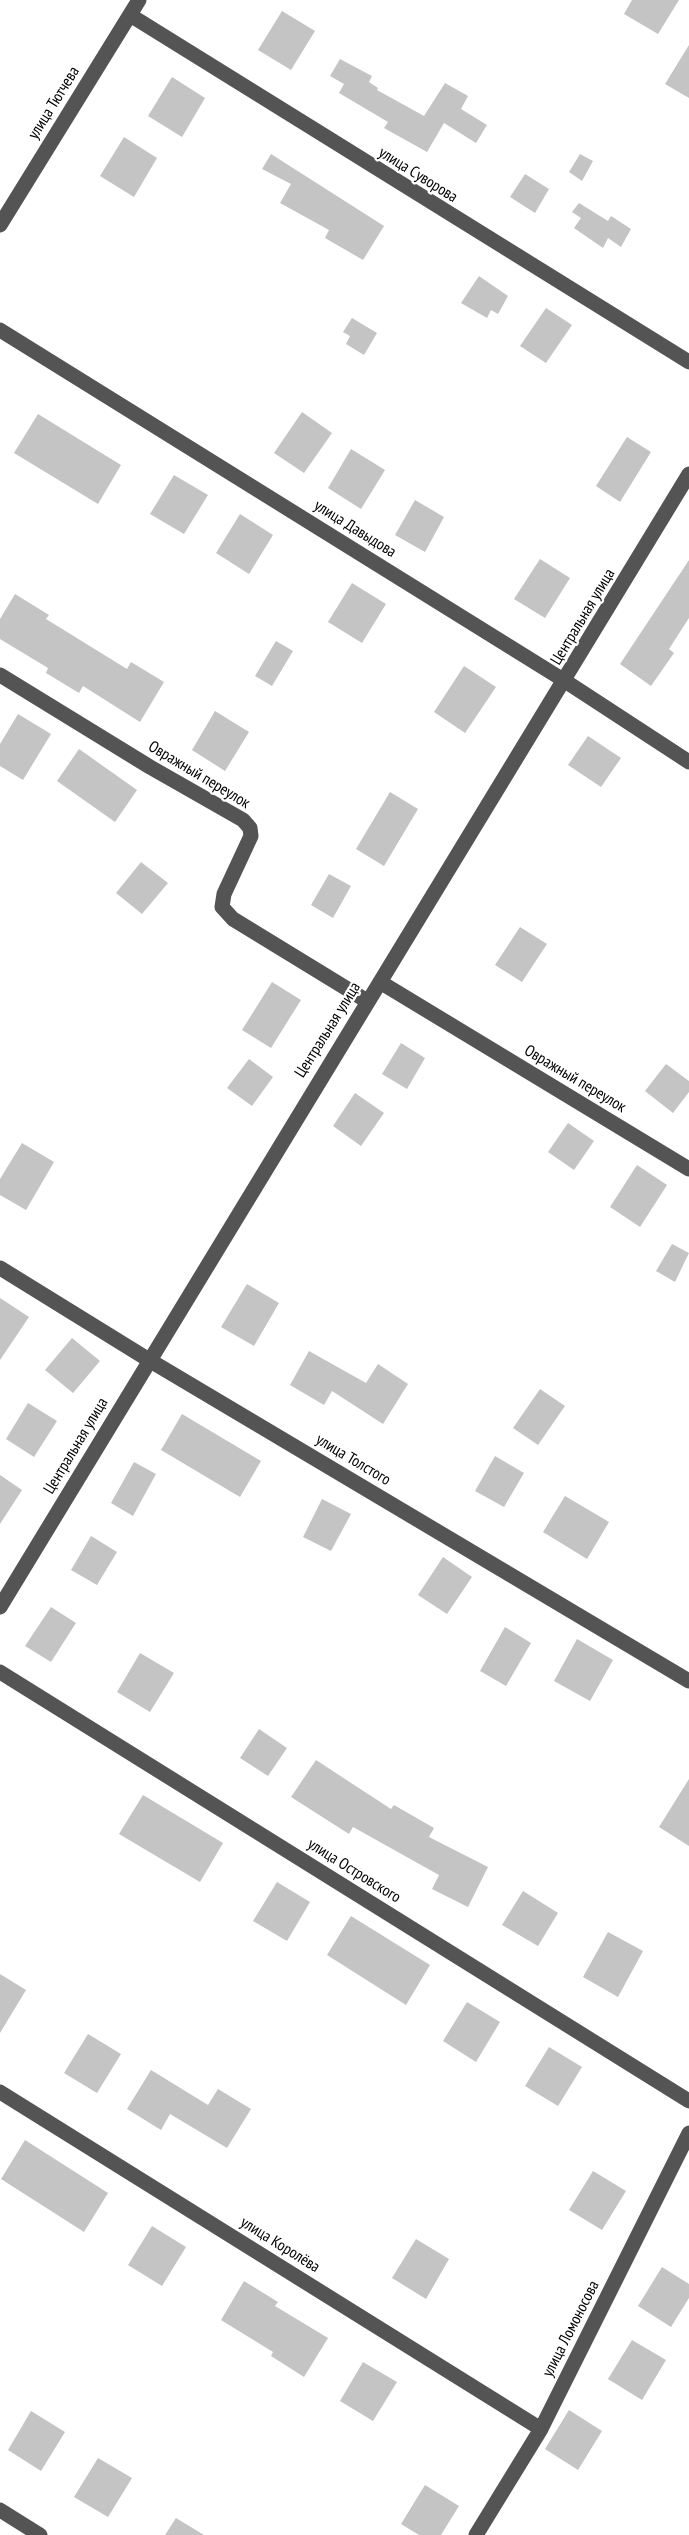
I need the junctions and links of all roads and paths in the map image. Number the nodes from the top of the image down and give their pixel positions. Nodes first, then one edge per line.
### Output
1 (140, 0) edge
2 (130, 15) junction
3 (0, 225) edge
4 (0, 330) edge
5 (689, 362) edge
6 (689, 474) edge
7 (0, 675) edge
8 (565, 681) junction
9 (689, 762) edge
10 (380, 982) junction
11 (367, 1001) junction
12 (689, 1169) edge
13 (0, 1268) edge
14 (149, 1360) junction
15 (0, 1607) edge
16 (0, 1672) edge
17 (689, 1681) edge
18 (0, 2092) edge
19 (689, 2101) edge
20 (689, 2133) edge
21 (541, 2429) junction
22 (0, 2510) edge
23 (40, 2535) edge
24 (476, 2535) edge

1 - 2 street, улица Тютчева
2 - 3 street, улица Тютчева
2 - 5 street, улица Суворова
4 - 8 street, улица Давыдова
6 - 8 street, Центральная улица
7 - 11 street, Овражный переулок
8 - 9 street, улица Давыдова
8 - 10 street, Центральная улица
10 - 11 street, Центральная улица
10 - 12 street, Овражный переулок
11 - 14 street, Центральная улица
13 - 14 street, улица Толстого
14 - 15 street, Центральная улица
14 - 17 street, улица Толстого
16 - 19 street, улица Островского
18 - 21 street, улица Королёва
20 - 21 street, улица Ломоносова
21 - 24 street, улица Ломоносова
22 - 23 street

